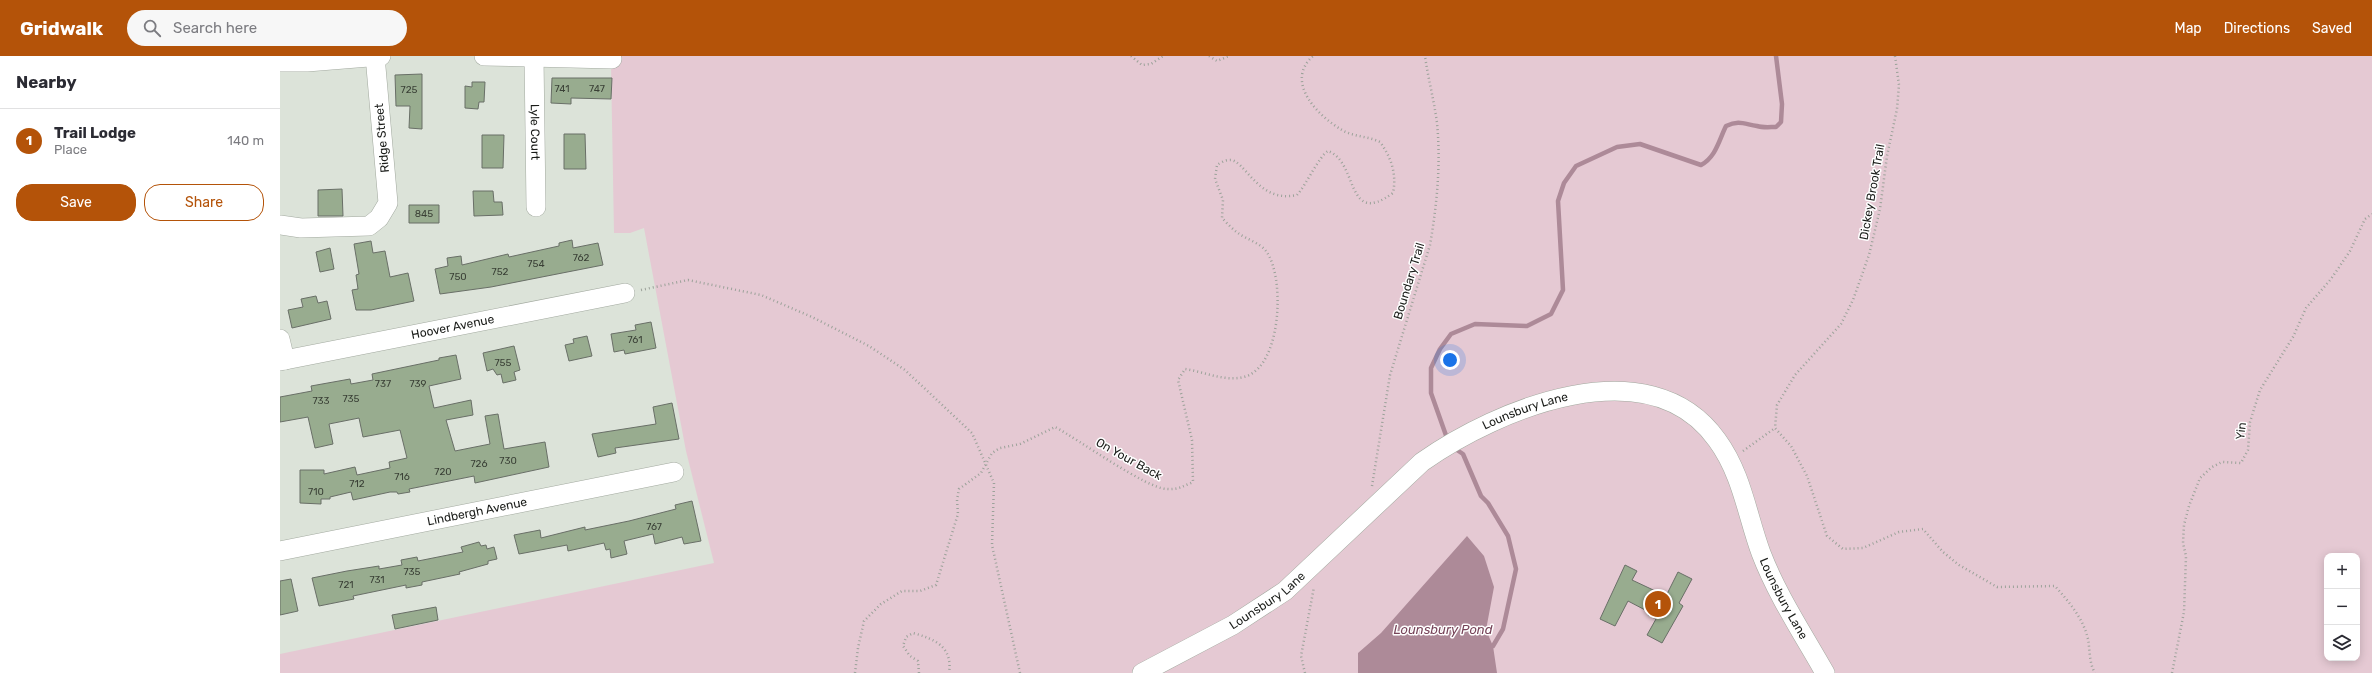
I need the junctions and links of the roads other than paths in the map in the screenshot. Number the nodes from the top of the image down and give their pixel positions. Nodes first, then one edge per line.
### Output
1 (375, 56) edge
2 (381, 56) edge
3 (484, 56) edge
4 (534, 57) junction
5 (612, 59) dead end
6 (280, 62) edge
7 (536, 207) dead end
8 (280, 224) edge
9 (625, 293) road end
10 (280, 339) edge
11 (283, 361) edge
12 (674, 472) dead end
13 (280, 551) edge
14 (1142, 673) edge
15 (1825, 673) edge

1 - 2 street
1 - 6 street
1 - 8 street, Ridge Street
3 - 4 street
4 - 5 street
4 - 7 street, Lyle Court
9 - 11 street, Hoover Avenue
10 - 11 street
12 - 13 street, Lindbergh Avenue
14 - 15 street, Lounsbury Lane

